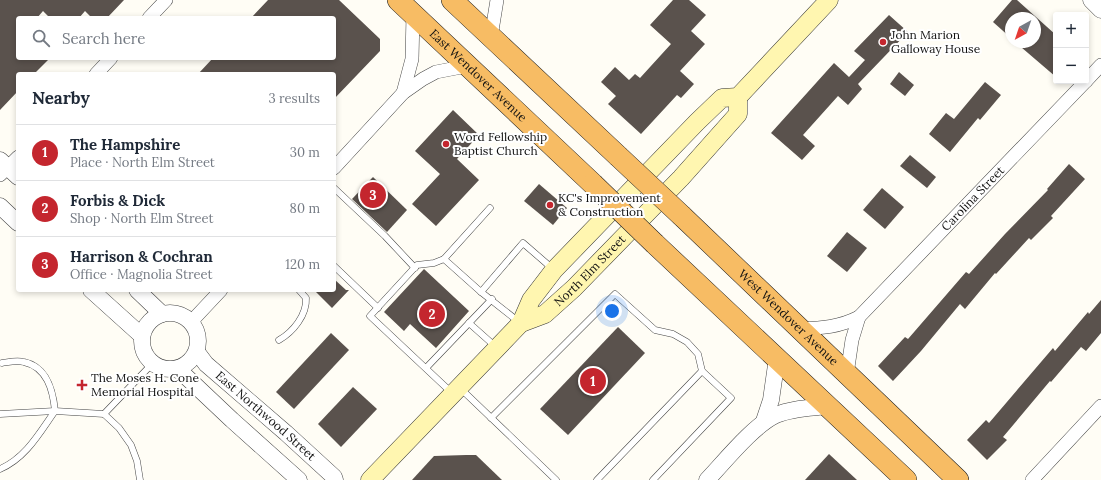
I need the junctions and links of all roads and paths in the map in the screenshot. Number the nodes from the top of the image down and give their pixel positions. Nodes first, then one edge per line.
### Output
1 (166, 0) edge
2 (398, 0) edge
3 (456, 0) edge
4 (497, 0) edge
5 (829, 0) edge
6 (1091, 0) edge
7 (1101, 10) edge
8 (413, 15) junction
9 (151, 16) edge
10 (491, 37) junction
11 (109, 60) edge
12 (1101, 65) edge
13 (467, 66) junction
14 (98, 72) edge
15 (1089, 78) edge
16 (1083, 84) edge
17 (403, 93) junction
18 (738, 97) junction
19 (336, 166) edge
20 (336, 190) edge
21 (0, 206) edge
22 (490, 208) dead end
23 (16, 221) edge
24 (444, 259) junction
25 (336, 268) edge
26 (415, 268) junction
27 (554, 270) junction
28 (93, 292) edge
29 (139, 292) edge
30 (219, 292) edge
31 (301, 292) edge
32 (481, 292) junction
33 (492, 299) junction
34 (378, 308) junction
35 (162, 314) junction
36 (859, 317) junction
37 (191, 322) junction
38 (469, 323) junction
39 (521, 323) junction
40 (800, 330) junction
41 (142, 336) junction
42 (279, 340) dead end
43 (497, 348) junction
44 (197, 352) junction
45 (777, 358) junction
46 (2, 363) dead end
47 (152, 364) junction
48 (426, 368) junction
49 (178, 369) junction
50 (702, 371) junction
51 (847, 374) junction
52 (456, 390) junction
53 (828, 406) junction
54 (1101, 406) edge
55 (55, 411) junction
56 (0, 414) edge
57 (104, 414) junction
58 (491, 418) junction
59 (764, 421) junction
60 (0, 469) edge
61 (140, 480) edge
62 (298, 480) edge
63 (335, 480) edge
64 (370, 480) edge
65 (556, 480) edge
66 (597, 480) edge
67 (653, 480) edge
68 (707, 480) edge
69 (906, 480) edge
70 (958, 480) edge
71 (1032, 480) edge

1 - 9 street
2 - 8 highway, East Wendover Avenue
3 - 10 highway
4 - 10 street
5 - 18 main road
6 - 7 street
8 - 13 highway, East Wendover Avenue
8 - 17 street
10 - 40 highway, West Wendover Avenue, bridge
11 - 14 street
12 - 15 street, Carolina Street
13 - 17 street
13 - 45 highway, East Wendover Avenue, bridge
16 - 36 street, Carolina Street
17 - 19 street
18 - 27 main road, North Elm Street
18 - 39 main road, North Elm Street
20 - 26 lane
21 - 23 street
22 - 24 lane
24 - 26 lane
24 - 32 lane
25 - 34 lane
26 - 34 lane
27 - 32 lane
27 - 39 main road, North Elm Street
28 - 41 street
29 - 35 street
30 - 37 street
31 - 42 lane
32 - 33 lane
33 - 38 lane
33 - 39 lane
34 - 48 lane
35 - 37 street
35 - 41 street
36 - 40 street, Carolina Street
36 - 51 street, Carolina Street
37 - 44 street
38 - 43 lane
38 - 48 lane
39 - 43 main road, North Elm Street
40 - 51 highway, West Wendover Avenue
41 - 47 street
43 - 52 main road, North Elm Street
44 - 49 street
44 - 63 street, East Northwood Street
45 - 53 highway
45 - 59 street
46 - 55 lane
47 - 49 street
47 - 57 lane
48 - 52 lane
49 - 62 street, East Northwood Street
50 - 58 lane
50 - 66 lane
50 - 67 lane
51 - 70 highway, West Wendover Avenue
52 - 58 lane
52 - 64 main road, North Elm Street
53 - 59 street
53 - 69 highway
54 - 71 street
55 - 56 lane
55 - 57 lane
55 - 60 lane
57 - 61 lane
58 - 65 lane
59 - 68 street

